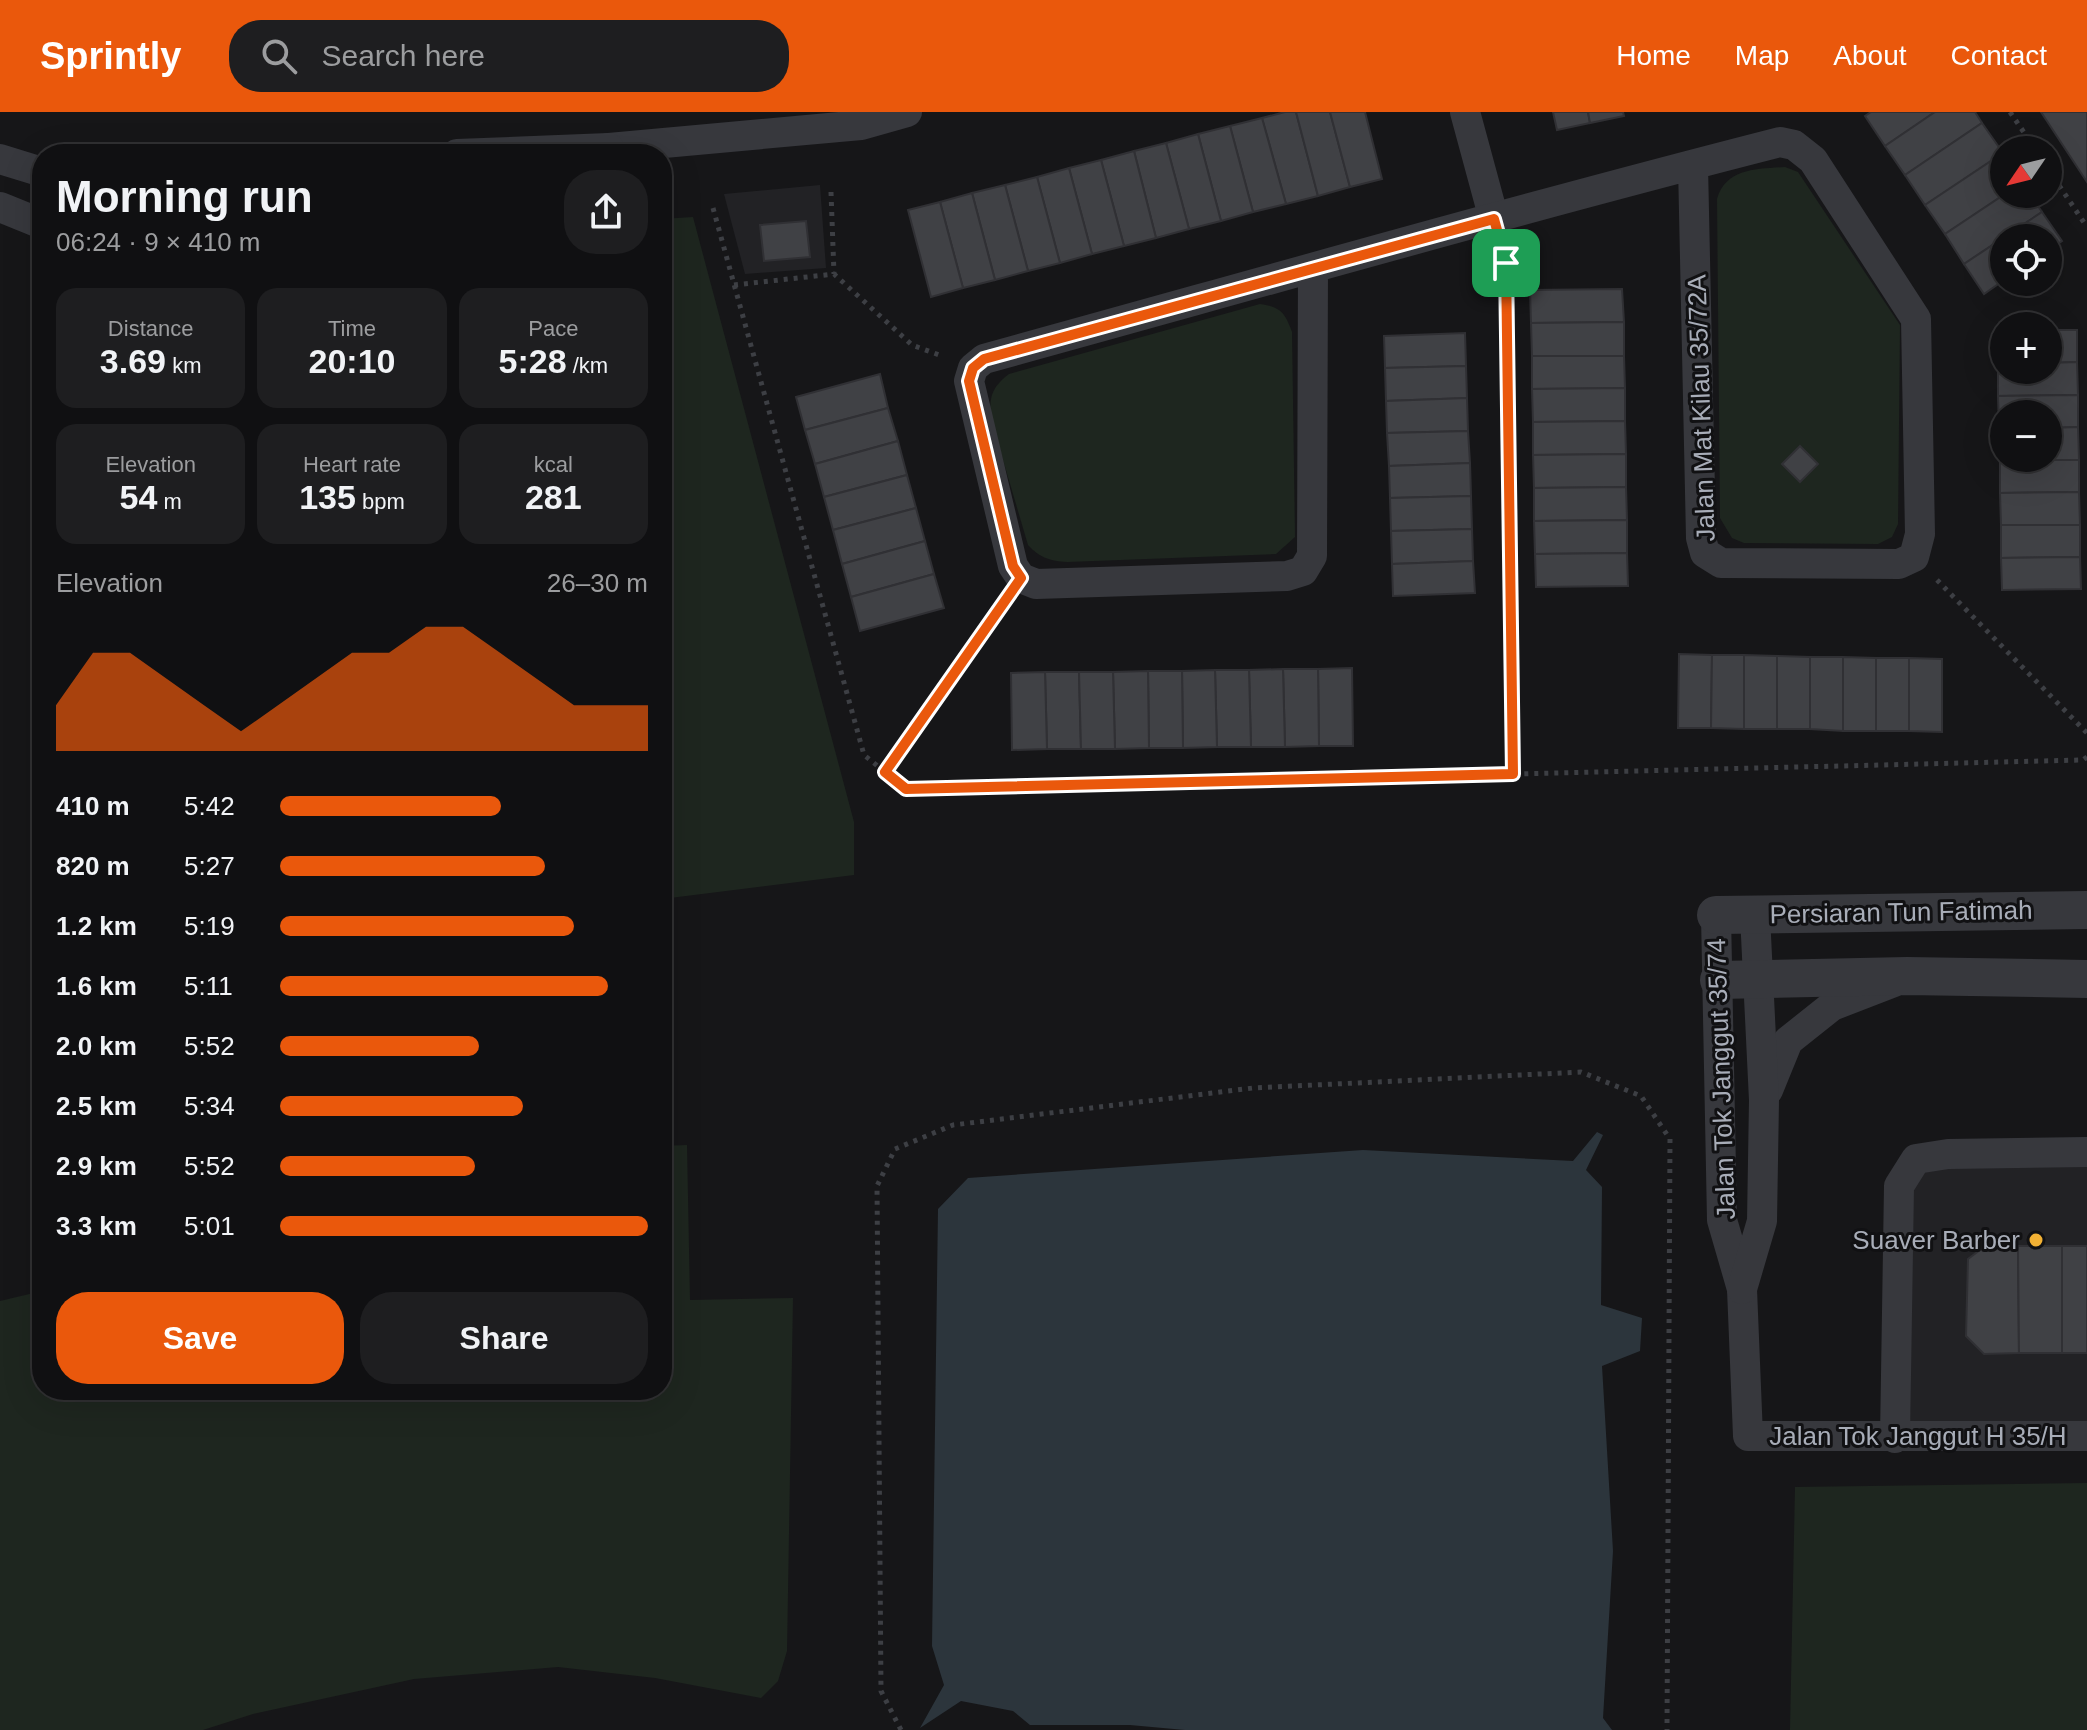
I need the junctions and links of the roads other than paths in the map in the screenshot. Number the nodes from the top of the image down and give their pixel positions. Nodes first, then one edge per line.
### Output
1 (907, 112) edge
2 (1465, 112) edge
3 (861, 118) edge
4 (657, 144) edge
5 (0, 159) edge
6 (1693, 165) junction
7 (32, 169) edge
8 (0, 207) edge
9 (1494, 219) junction
10 (32, 220) edge
11 (1313, 269) junction
12 (2087, 910) edge
13 (1716, 915) joint
14 (1755, 915) junction
15 (1907, 976) junction
16 (2087, 979) edge
17 (1719, 980) junction
18 (1759, 980) junction
19 (1764, 1100) junction
20 (2087, 1152) edge
21 (1742, 1289) junction
22 (1748, 1436) joint
23 (2087, 1436) edge
24 (1895, 1438) junction

1 - 3 street
2 - 9 street
3 - 4 street
5 - 7 street
6 - 6 street, Jalan Mat Kilau 35/72A
6 - 9 street
8 - 10 street
9 - 11 street
11 - 11 street
12 - 14 street, Persiaran Tun Fatimah
13 - 14 street, Persiaran Tun Fatimah
13 - 17 street, Jalan Tok Janggut 35/74
14 - 18 street, Jalan Tok Janggut 35/74
15 - 16 street
15 - 18 street
15 - 19 street
17 - 18 street
17 - 21 street, Jalan Tok Janggut 35/74
18 - 19 street, Jalan Tok Janggut 35/74
19 - 21 street, Jalan Tok Janggut 35/74
20 - 24 street
21 - 22 street, Jalan Tok Janggut 35/74
22 - 24 street, Jalan Tok Janggut H 35/H
23 - 24 street, Jalan Tok Janggut H 35/H

